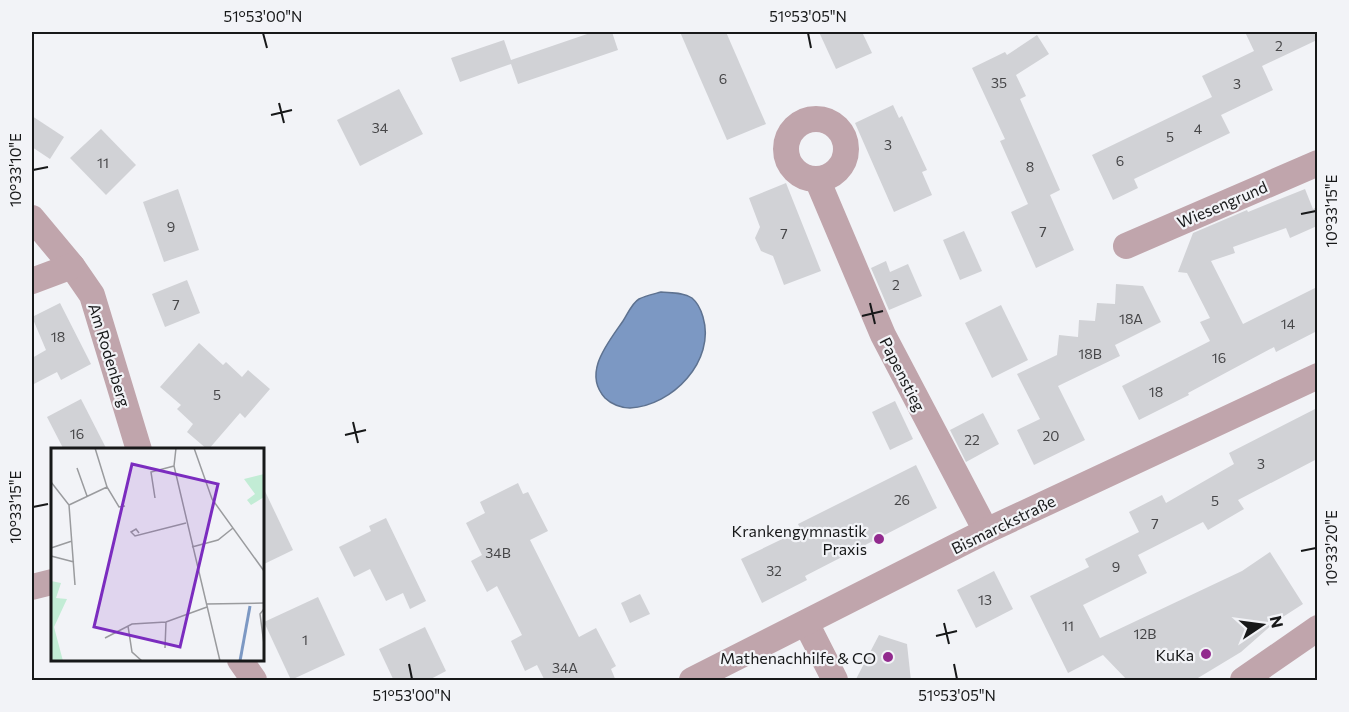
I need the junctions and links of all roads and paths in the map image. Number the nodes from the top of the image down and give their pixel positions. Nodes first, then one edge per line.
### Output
1 (1317, 163) edge
2 (817, 179) dead end
3 (32, 218) edge
4 (1126, 246) dead end
5 (72, 266) junction
6 (32, 281) edge
7 (1317, 376) edge
8 (138, 448) edge
9 (986, 531) junction
10 (51, 582) edge
11 (32, 587) edge
12 (806, 623) junction
13 (1317, 628) edge
14 (241, 661) edge
15 (254, 681) edge
16 (692, 681) edge
17 (835, 681) edge
18 (1243, 681) edge

1 - 4 street, Wiesengrund
2 - 9 street, Papenstieg
3 - 5 street, Am Rodenberg
5 - 6 street
5 - 8 street, Am Rodenberg
7 - 9 street, Bismarckstraße
9 - 12 street, Bismarckstraße
10 - 11 street
12 - 16 street, Bismarckstraße
12 - 17 street
13 - 18 street
14 - 15 street

